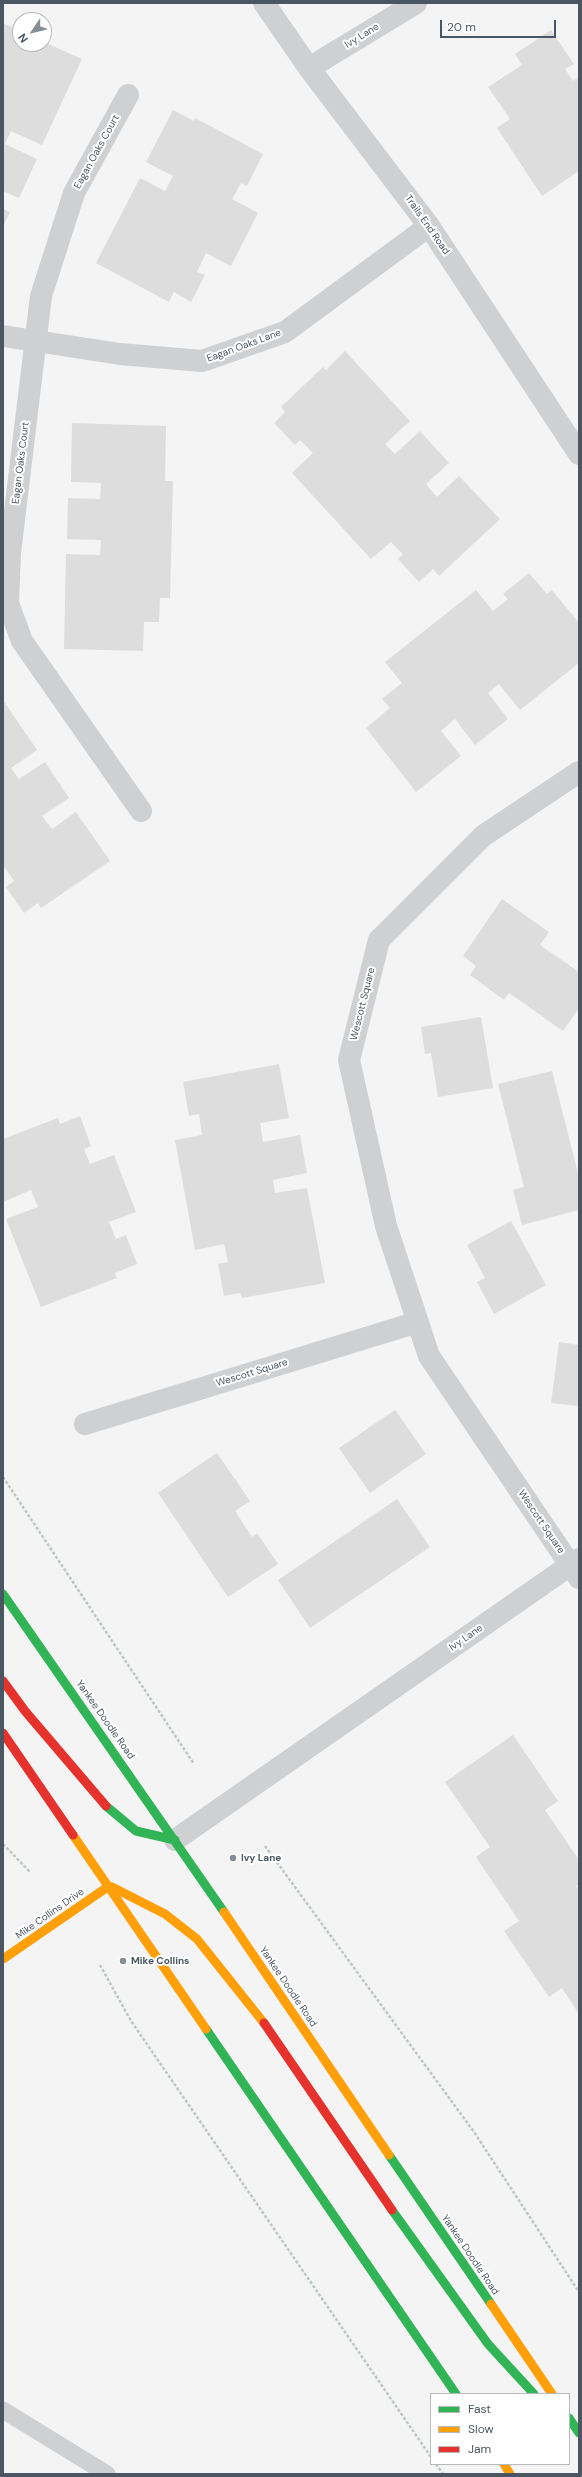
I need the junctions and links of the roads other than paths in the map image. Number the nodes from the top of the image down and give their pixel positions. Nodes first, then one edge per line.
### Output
1 (264, 3) edge
2 (416, 3) edge
3 (309, 68) junction
4 (128, 95) dead end
5 (429, 226) junction
6 (3, 336) edge
7 (36, 342) junction
8 (579, 454) edge
9 (579, 772) edge
10 (141, 811) dead end
11 (418, 1322) junction
12 (85, 1424) dead end
13 (576, 1567) edge
14 (3, 1594) edge
15 (3, 1681) edge
16 (3, 1733) edge
17 (176, 1840) junction
18 (109, 1886) junction
19 (3, 1959) edge
20 (455, 2393) edge
21 (533, 2393) edge
22 (551, 2393) edge
23 (3, 2410) edge
24 (570, 2420) edge
25 (570, 2432) edge
26 (579, 2433) edge
27 (579, 2442) edge
28 (505, 2465) edge
29 (107, 2474) edge
30 (510, 2474) edge

1 - 3 street, Trails End Road
2 - 3 street, Ivy Lane
3 - 5 street, Trails End Road
4 - 7 street, Eagan Oaks Court
5 - 7 street, Eagan Oaks Lane
5 - 8 street, Trails End Road
6 - 7 street, Eagan Oaks Lane
7 - 10 street, Eagan Oaks Court
9 - 11 street, Wescott Square
11 - 12 street, Wescott Square
11 - 13 street, Wescott Square
13 - 17 street, Ivy Lane
14 - 17 main road, Yankee Doodle Road
15 - 17 main road
16 - 18 main road
17 - 22 main road, Yankee Doodle Road
18 - 19 main road, Mike Collins Drive
18 - 20 main road
18 - 21 main road
23 - 29 lane
24 - 26 main road
25 - 27 main road
28 - 30 main road

